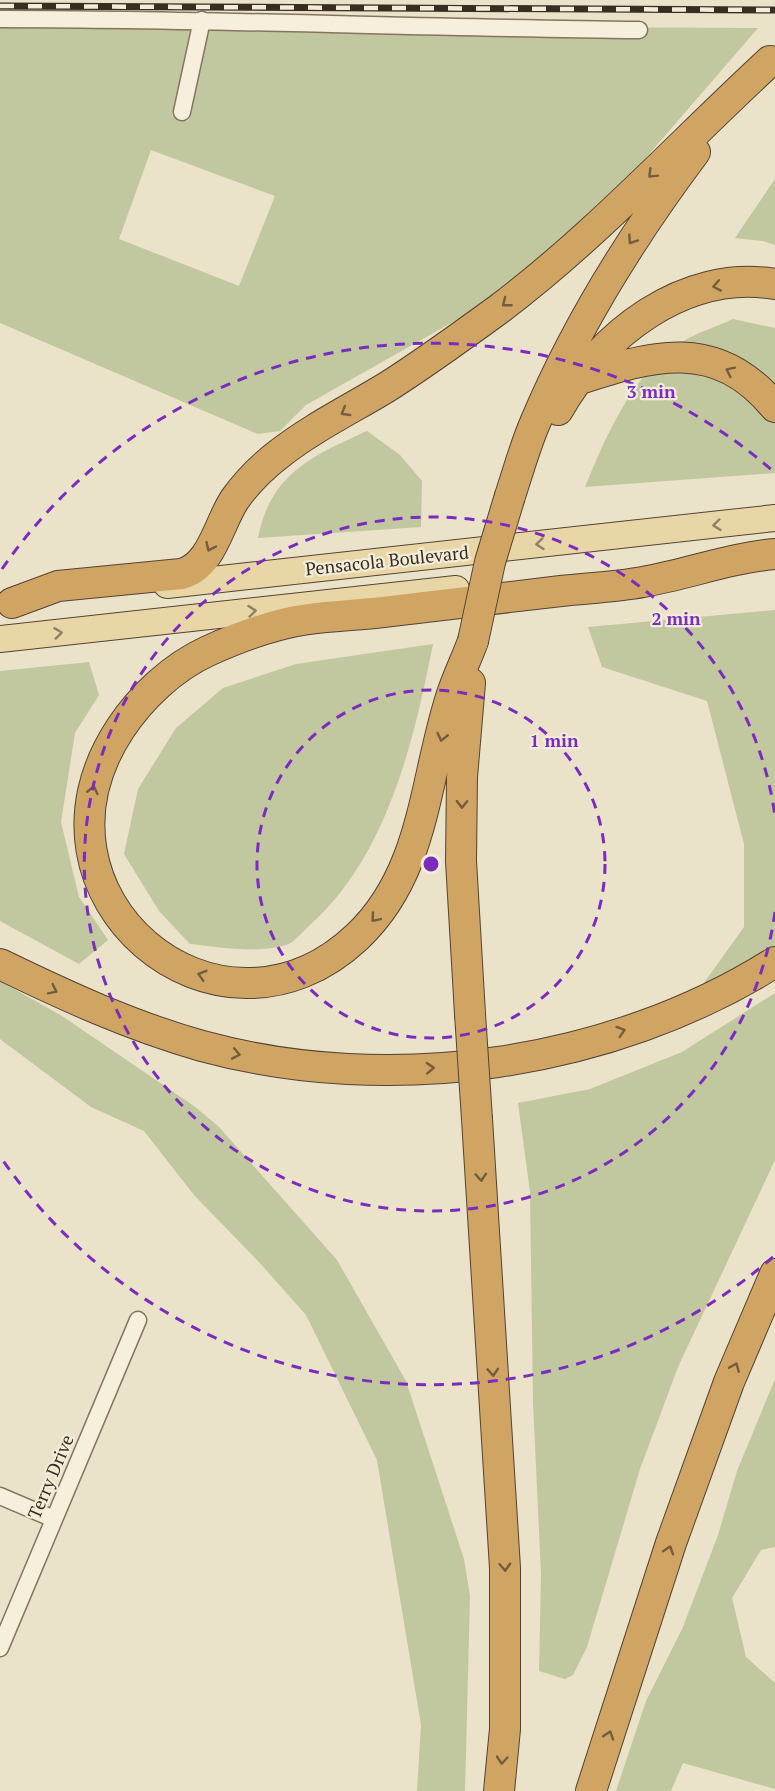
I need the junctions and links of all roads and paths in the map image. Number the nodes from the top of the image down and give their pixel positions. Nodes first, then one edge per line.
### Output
1 (0, 19) edge
2 (202, 20) junction
3 (639, 30) dead end
4 (772, 57) edge
5 (182, 112) dead end
6 (775, 284) edge
7 (578, 380) junction
8 (775, 407) edge
9 (510, 496) junction
10 (775, 518) edge
11 (763, 555) edge
12 (6, 603) edge
13 (0, 639) edge
14 (473, 641) junction
15 (775, 962) edge
16 (0, 964) edge
17 (775, 1274) edge
18 (768, 1294) edge
19 (138, 1320) dead end
20 (0, 1496) edge
21 (54, 1519) junction
22 (0, 1648) edge
23 (499, 1791) edge
24 (591, 1791) edge

1 - 2 street
2 - 3 street
2 - 5 street
4 -> 9 highway
4 -> 12 highway
6 -> 7 highway
8 -> 7 highway
7 - 9 highway
9 - 14 highway, bridge
10 -> 12 main road, Pensacola Boulevard
13 -> 11 main road, Pensacola Boulevard
14 -> 11 highway
14 -> 23 highway, bridge
16 -> 15 highway
17 - 18 highway
24 -> 18 highway
19 - 21 street, Terry Drive
20 - 21 street
21 - 22 street, Terry Drive

